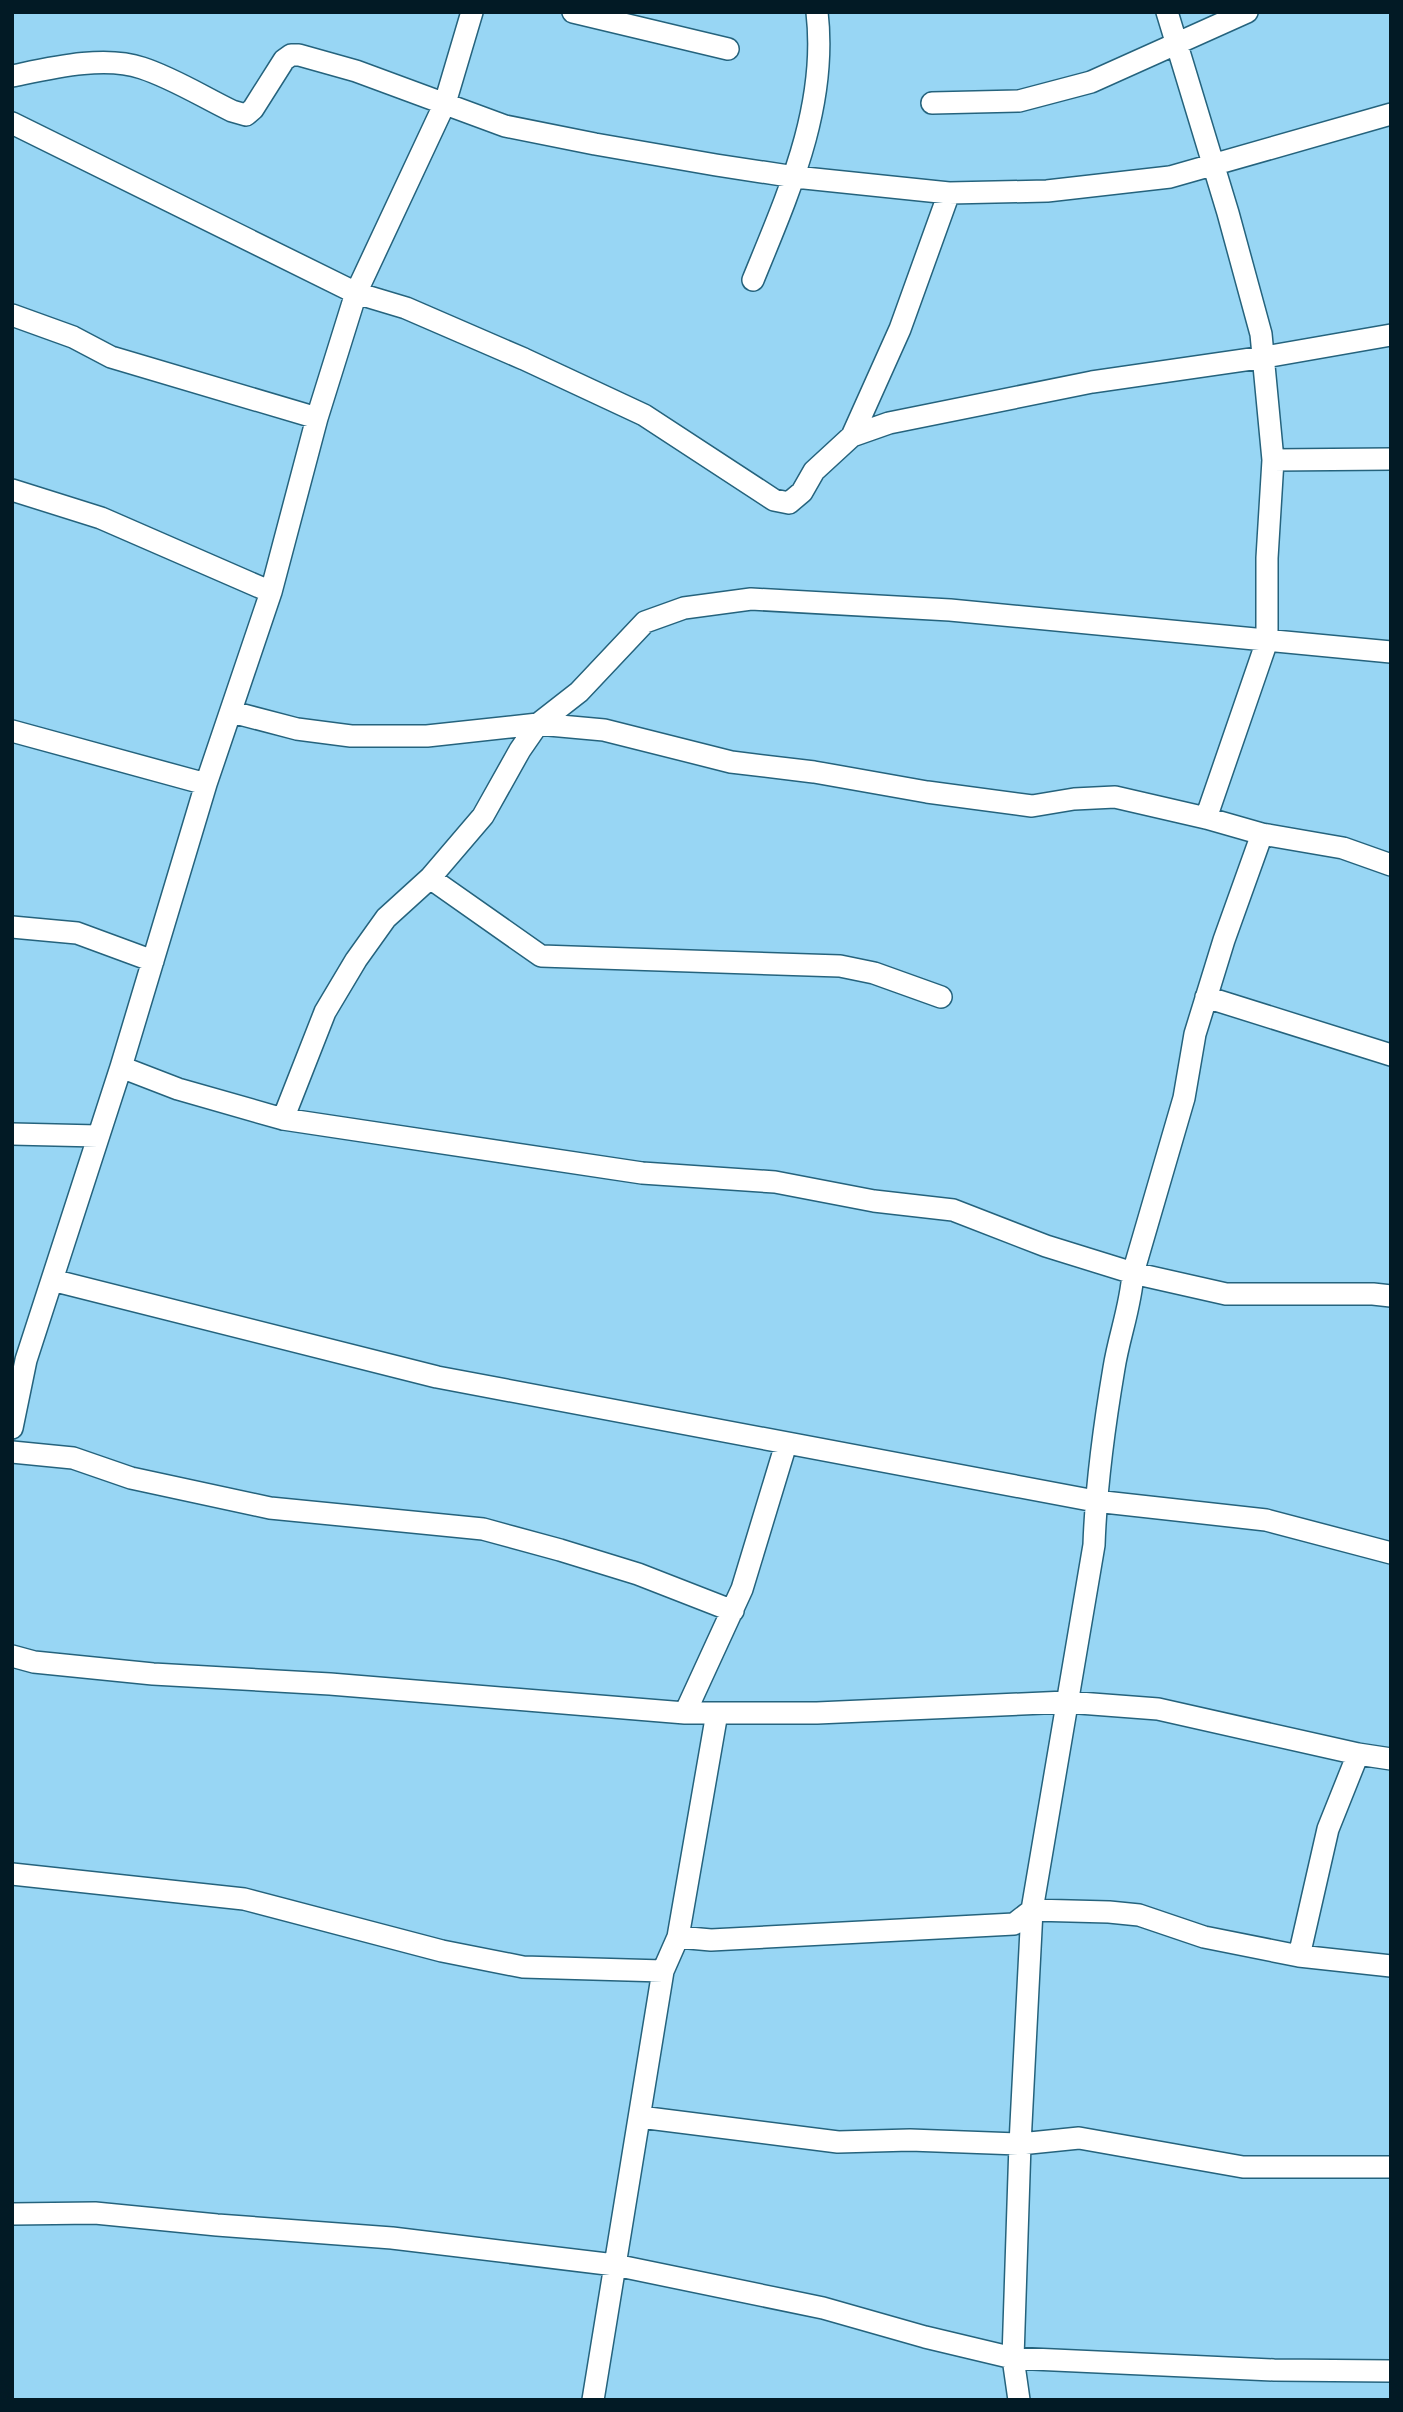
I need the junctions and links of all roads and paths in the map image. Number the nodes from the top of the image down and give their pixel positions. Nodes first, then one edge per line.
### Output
1 (472, 12) edge
2 (573, 12) edge
3 (817, 12) edge
4 (1167, 12) edge
5 (1247, 12) edge
6 (1176, 45) junction
7 (728, 49) dead end
8 (12, 76) edge
9 (445, 103) junction
10 (932, 103) dead end
11 (1391, 114) edge
12 (12, 123) edge
13 (1214, 165) junction
14 (795, 177) junction
15 (949, 193) junction
16 (753, 280) dead end
17 (356, 293) junction
18 (12, 315) edge
19 (1391, 335) edge
20 (1265, 357) junction
21 (317, 418) junction
22 (852, 436) junction
23 (1391, 459) edge
24 (1273, 460) junction
25 (12, 490) edge
26 (271, 592) junction
27 (1266, 641) junction
28 (1391, 652) edge
29 (232, 712) junction
30 (538, 724) junction
31 (12, 731) edge
32 (206, 784) junction
33 (1206, 817) junction
34 (1262, 834) junction
35 (1391, 864) edge
36 (430, 878) junction
37 (12, 928) edge
38 (153, 961) junction
39 (942, 997) dead end
40 (1206, 997) junction
41 (1391, 1055) edge
42 (121, 1067) junction
43 (283, 1119) junction
44 (12, 1134) edge
45 (98, 1136) junction
46 (1133, 1273) junction
47 (52, 1280) junction
48 (1391, 1296) edge
49 (19, 1357) edge
50 (12, 1428) edge
51 (786, 1444) junction
52 (12, 1452) edge
53 (1095, 1501) junction
54 (1391, 1553) edge
55 (733, 1611) junction
56 (12, 1656) edge
57 (1066, 1702) junction
58 (685, 1713) junction
59 (717, 1713) junction
60 (1358, 1754) junction
61 (1391, 1759) edge
62 (12, 1874) edge
63 (1032, 1910) junction
64 (678, 1937) junction
65 (1299, 1956) junction
66 (1391, 1966) edge
67 (663, 1971) junction
68 (640, 2117) junction
69 (1020, 2144) junction
70 (1391, 2167) edge
71 (12, 2214) edge
72 (615, 2265) junction
73 (1013, 2358) junction
74 (1391, 2371) edge
75 (593, 2400) edge
76 (1019, 2400) edge

1 - 9 street
2 - 7 street
3 - 14 street
4 - 6 street
5 - 6 street
6 - 10 street
6 - 13 street
8 - 9 street
9 - 14 street
9 - 17 street
11 - 13 street
12 - 17 street
13 - 15 street
13 - 20 street
14 - 15 street
14 - 16 street
15 - 22 street
17 - 21 street
17 - 22 street
18 - 21 street
19 - 20 street
20 - 22 street
20 - 24 street
21 - 26 street
23 - 24 street
24 - 27 street
25 - 26 street
26 - 29 street
27 - 28 street
27 - 30 street
27 - 33 street
29 - 30 street
29 - 32 street
30 - 33 street
30 - 36 street
31 - 32 street
32 - 38 street
33 - 34 street
34 - 35 street
34 - 40 street
36 - 39 street
36 - 43 street
37 - 38 street
38 - 42 street
40 - 41 street
40 - 46 street
42 - 43 street
42 - 45 street
43 - 46 street
44 - 45 street
45 - 47 street
46 - 48 street
46 - 53 street
47 - 49 street
47 - 51 street
49 - 50 street
51 - 53 street
51 - 55 street
52 - 55 street
53 - 54 street
53 - 57 street
55 - 58 street
56 - 58 street
57 - 59 street
57 - 60 street
57 - 63 street
58 - 59 street
59 - 64 street
60 - 61 street
60 - 65 street
62 - 67 street
63 - 64 street
63 - 65 street
63 - 69 street
64 - 67 street
65 - 66 street
67 - 68 street
68 - 69 street
68 - 72 street
69 - 70 street
69 - 73 street
71 - 72 street
72 - 73 street
72 - 75 street
73 - 74 street
73 - 76 street

